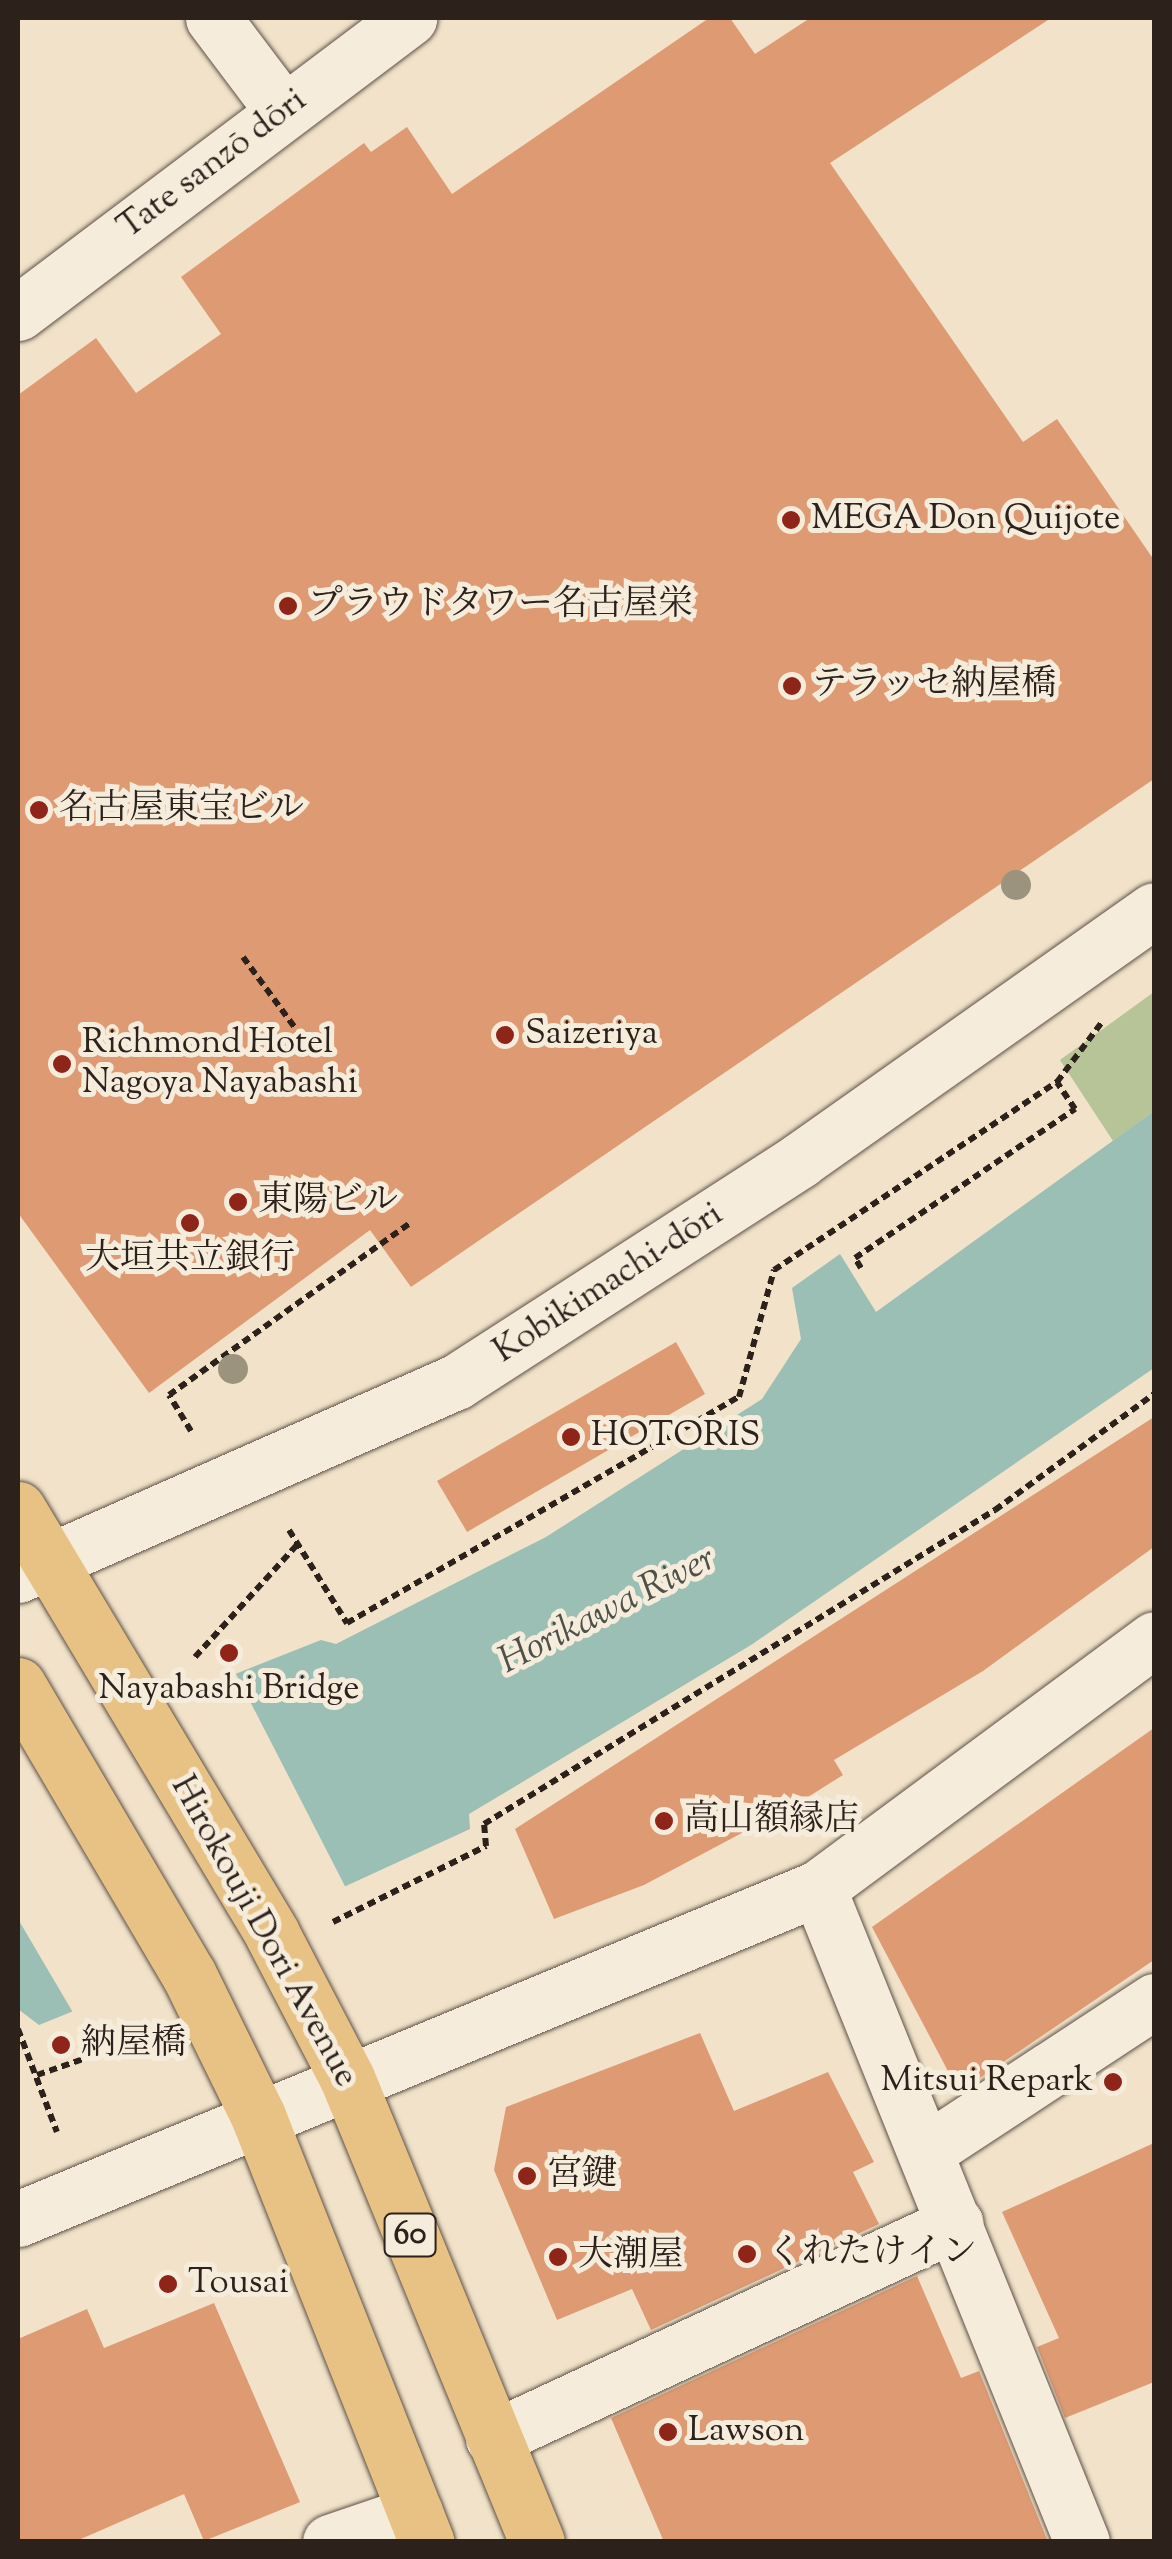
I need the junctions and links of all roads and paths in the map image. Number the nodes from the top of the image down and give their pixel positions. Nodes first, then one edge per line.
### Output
1 (213, 18) edge
2 (409, 18) edge
3 (283, 110) junction
4 (18, 314) edge
5 (1154, 910) edge
6 (244, 956) dead end
7 (1099, 1018) dead end
8 (298, 1032) dead end
9 (1057, 1082) junction
10 (410, 1223) dead end
11 (861, 1268) dead end
12 (1154, 1394) edge
13 (198, 1441) dead end
14 (18, 1510) edge
15 (289, 1530) dead end
16 (298, 1544) junction
17 (36, 1570) edge
18 (1154, 1639) edge
19 (194, 1657) dead end
20 (18, 1685) edge
21 (818, 1888) junction
22 (328, 1925) dead end
23 (1154, 2001) edge
24 (18, 2028) edge
25 (86, 2058) dead end
26 (36, 2075) junction
27 (346, 2078) junction
28 (258, 2116) junction
29 (57, 2132) dead end
30 (926, 2150) junction
31 (18, 2219) edge
32 (956, 2223) junction
33 (493, 2438) junction
34 (421, 2528) edge
35 (330, 2542) edge
36 (538, 2542) edge
37 (1082, 2542) edge

1 - 3 street
2 - 3 street, Tate sanzō dōri
3 - 4 street, Tate sanzō dōri
5 - 17 street, Kobikimachi-dōri
6 - 8 path
7 - 9 path
9 - 11 path
9 - 16 path
10 - 13 path
12 - 22 path
14 - 17 main road, Hirokouji Dori Avenue / 60
15 - 16 path
16 - 19 path
17 - 27 main road, Hirokouji Dori Avenue / 60
18 - 21 street
20 - 28 main road
21 - 27 street
21 - 30 street
23 - 30 street
24 - 26 path
25 - 26 path
26 - 29 path
27 - 28 street
27 - 33 main road, Hirokouji Dori Avenue / 60
28 - 31 street
28 - 34 main road
30 - 32 street
32 - 33 street
32 - 37 street
33 - 36 main road, Hirokouji Dori Avenue / 60
34 - 35 street

